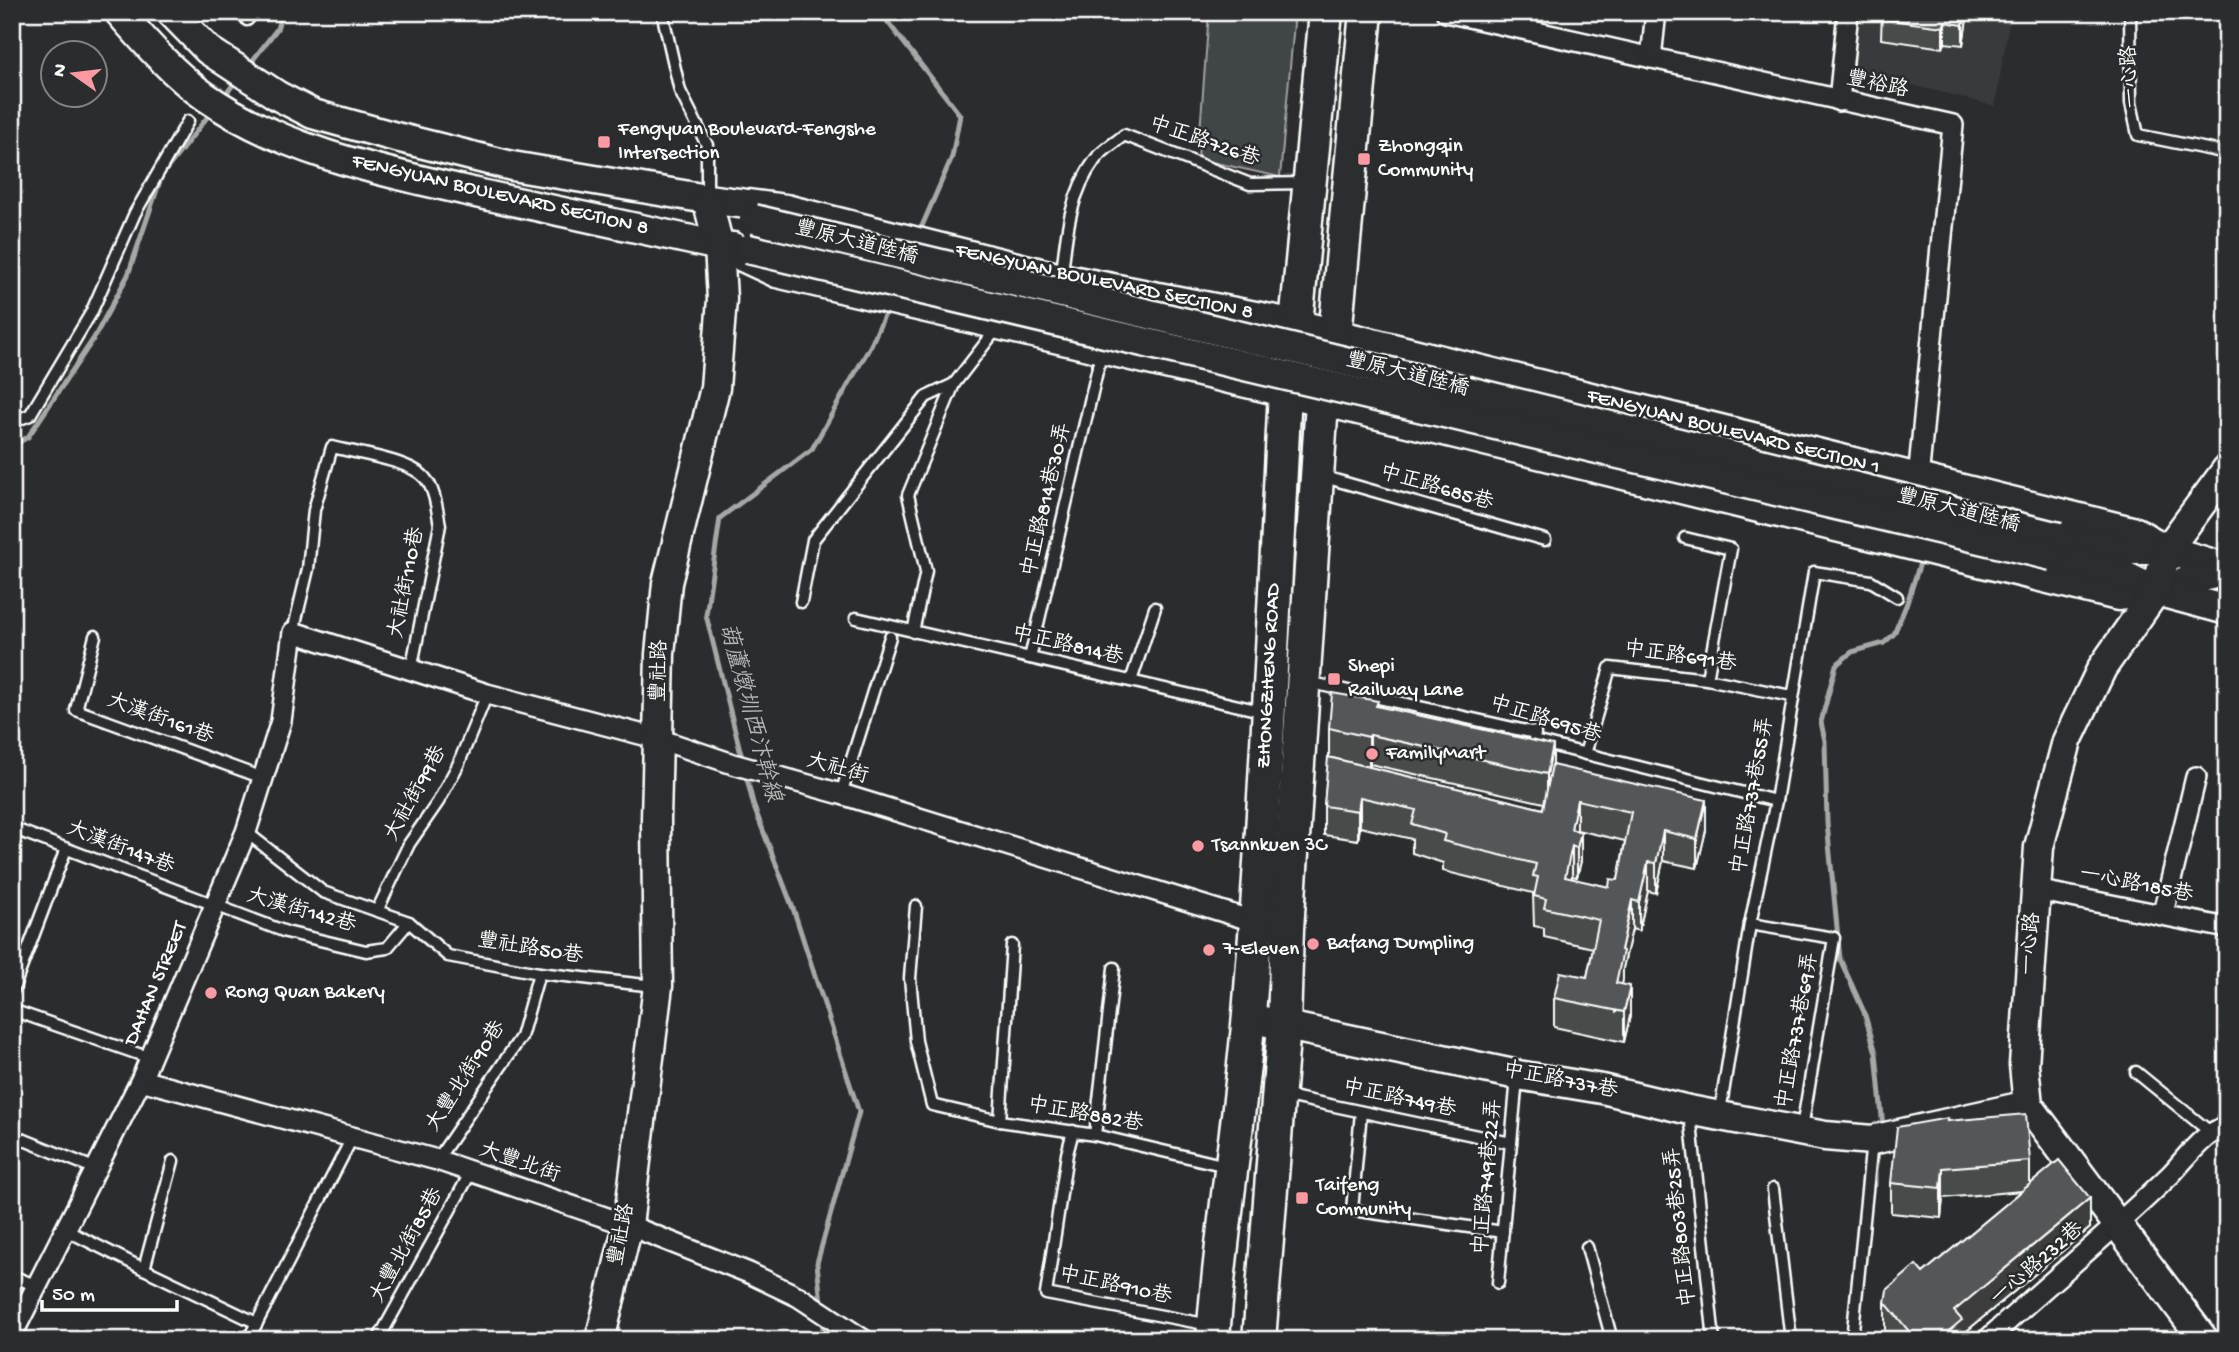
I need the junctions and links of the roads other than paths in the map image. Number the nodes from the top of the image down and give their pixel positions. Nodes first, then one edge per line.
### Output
1 (119, 12) edge
2 (171, 12) edge
3 (662, 12) edge
4 (1326, 12) edge
5 (1366, 12) edge
6 (1446, 12) edge
7 (1656, 12) edge
8 (1848, 12) edge
9 (2130, 12) edge
10 (1651, 58) junction
11 (1839, 100) junction
12 (188, 121) dead end
13 (2227, 153) edge
14 (1309, 183) junction
15 (706, 199) junction
16 (754, 219) joint
17 (719, 246) junction
18 (748, 248) joint
19 (1060, 290) junction
20 (1296, 324) junction
21 (999, 326) junction
22 (1335, 335) junction
23 (1102, 350) junction
24 (954, 384) junction
25 (1285, 392) junction
26 (1322, 402) junction
27 (12, 422) edge
28 (2227, 469) edge
29 (1317, 475) junction
30 (1918, 479) junction
31 (1685, 538) dead end
32 (1545, 540) dead end
33 (2056, 546) junction
34 (2167, 550) junction
35 (2227, 569) edge
36 (2155, 591) junction
37 (1897, 597) dead end
38 (801, 602) dead end
39 (1156, 608) dead end
40 (2227, 611) edge
41 (856, 618) dead end
42 (293, 632) junction
43 (914, 632) junction
44 (94, 636) dead end
45 (890, 637) dead end
46 (1030, 658) junction
47 (411, 670) junction
48 (1707, 679) junction
49 (1131, 681) junction
50 (1303, 681) junction
51 (487, 694) junction
52 (1791, 696) junction
53 (1269, 713) junction
54 (659, 739) junction
55 (1585, 754) junction
56 (262, 778) junction
57 (2196, 778) dead end
58 (841, 794) junction
59 (1776, 801) junction
60 (12, 828) edge
61 (246, 832) junction
62 (66, 849) junction
63 (2036, 890) junction
64 (214, 905) junction
65 (916, 906) dead end
66 (377, 911) junction
67 (2163, 914) junction
68 (409, 922) junction
69 (1256, 923) junction
70 (1750, 924) junction
71 (2227, 928) edge
72 (1287, 929) junction
73 (1013, 945) dead end
74 (1114, 968) dead end
75 (539, 973) junction
76 (658, 986) junction
77 (12, 992) edge
78 (12, 1010) edge
79 (1249, 1018) junction
80 (1284, 1025) junction
81 (150, 1058) junction
82 (2136, 1072) dead end
83 (1518, 1075) junction
84 (141, 1080) junction
85 (1278, 1094) junction
86 (2028, 1105) junction
87 (1689, 1110) junction
88 (1362, 1112) junction
89 (1719, 1116) junction
90 (1000, 1121) junction
91 (2219, 1130) edge
92 (1073, 1131) junction
93 (1801, 1132) junction
94 (12, 1135) edge
95 (1095, 1135) junction
96 (352, 1138) junction
97 (1872, 1140) junction
98 (1511, 1143) junction
99 (437, 1160) junction
100 (173, 1161) dead end
101 (1230, 1167) junction
102 (96, 1169) junction
103 (471, 1172) junction
104 (1773, 1189) dead end
105 (628, 1225) junction
106 (2119, 1225) junction
107 (66, 1230) junction
108 (1503, 1232) junction
109 (1587, 1247) dead end
110 (144, 1269) junction
111 (12, 1276) edge
112 (1498, 1283) dead end
113 (38, 1286) junction
114 (257, 1323) junction
115 (1214, 1333) edge
116 (12, 1335) edge
117 (248, 1340) edge
118 (378, 1340) edge
119 (600, 1340) edge
120 (864, 1340) edge
121 (1259, 1340) edge
122 (1612, 1340) edge
123 (1714, 1340) edge
124 (1791, 1340) edge
125 (1852, 1340) edge
126 (1987, 1340) edge
127 (2204, 1340) edge

1 - 17 street, FENGYUAN BOULEVARD SECTION 8
2 - 15 street, FENGYUAN BOULEVARD SECTION 8
3 - 15 lane, 豐社路
4 - 14 main road, ZHONGZHENG ROAD
5 - 22 main road, ZHONGZHENG ROAD
6 - 10 street, 豐裕路
7 - 10 street
8 - 11 street
9 - 13 lane, 一心路
10 - 11 street, 豐裕路
11 - 30 street, 豐裕路
12 - 27 lane
14 - 19 lane, 中正路726巷
14 - 20 main road, ZHONGZHENG ROAD
15 - 16 street, FENGYUAN BOULEVARD SECTION 8
15 - 17 street, 豐社路
15 - 19 street, FENGYUAN BOULEVARD SECTION 8
16 - 33 street, 豐原大道陸橋, bridge
17 - 18 street, FENGYUAN BOULEVARD SECTION 8
17 - 21 street, FENGYUAN BOULEVARD SECTION 8
17 - 54 street, 豐社路
18 - 33 street, 豐原大道陸橋, bridge
19 - 20 street, FENGYUAN BOULEVARD SECTION 8
20 - 22 street, FENGYUAN BOULEVARD SECTION 1
20 - 25 main road, ZHONGZHENG ROAD
21 - 23 street, FENGYUAN BOULEVARD SECTION 8
21 - 24 lane
22 - 26 main road, ZHONGZHENG ROAD
22 - 30 street, FENGYUAN BOULEVARD SECTION 1
23 - 25 street, FENGYUAN BOULEVARD SECTION 8
23 - 46 lane, 中正路814巷30弄
24 - 38 lane
24 - 43 lane
25 - 26 street
25 - 53 main road, ZHONGZHENG ROAD
26 - 29 main road, ZHONGZHENG ROAD
26 - 36 street
28 - 34 street
29 - 32 lane, 中正路685巷
29 - 50 main road, ZHONGZHENG ROAD
30 - 34 street, FENGYUAN BOULEVARD SECTION 1
31 - 48 lane
33 - 34 street, FENGYUAN BOULEVARD SECTION 1
33 - 36 street
34 - 35 street, FENGYUAN BOULEVARD SECTION 1
34 - 36 street, 一心路
35 - 36 street
36 - 40 street
36 - 63 street, 一心路
37 - 52 lane, 中正路737巷55弄
39 - 49 lane
41 - 43 lane, 中正路814巷
42 - 47 street, 大社街
42 - 47 lane, 大社街110巷
42 - 56 street, DAHAN STREET
43 - 46 lane, 中正路814巷
44 - 56 lane, 大漢街161巷
45 - 58 lane
46 - 49 lane, 中正路814巷
47 - 51 street, 大社街
48 - 52 lane, 中正路691巷
48 - 55 lane, 中正路691巷
49 - 53 lane, 中正路814巷
50 - 55 lane, 中正路695巷
50 - 72 main road, ZHONGZHENG ROAD
51 - 54 street, 大社街
51 - 66 lane, 大社街99巷
52 - 59 lane, 中正路737巷55弄
53 - 69 main road, ZHONGZHENG ROAD
54 - 58 street, 大社街
54 - 76 street, 豐社路
55 - 59 lane, 中正路695巷
56 - 61 street, DAHAN STREET
57 - 67 street
58 - 69 street, 大社街
59 - 70 lane, 中正路737巷55弄
60 - 62 lane, 大漢街147巷
61 - 64 street, DAHAN STREET
61 - 66 lane
62 - 64 lane, 大漢街147巷
62 - 77 lane
63 - 67 street, 一心路185巷
63 - 86 street, 一心路
64 - 68 lane, 大漢街142巷
64 - 81 street, DAHAN STREET
65 - 90 lane, 中正路882巷
66 - 68 lane
67 - 71 street, 一心路185巷
68 - 75 lane, 豐社路50巷
69 - 72 street, 大社街
69 - 79 main road, ZHONGZHENG ROAD
70 - 89 lane, 中正路737巷55弄
70 - 93 lane, 中正路737巷69弄
72 - 80 main road, ZHONGZHENG ROAD
73 - 90 lane
74 - 95 lane
75 - 76 lane, 豐社路50巷
75 - 99 lane, 大豐北街90巷
76 - 105 street, 豐社路
78 - 81 lane
79 - 80 street, 中正路737巷
79 - 101 main road, ZHONGZHENG ROAD
80 - 83 street, 中正路737巷
80 - 85 main road, ZHONGZHENG ROAD
81 - 84 street, DAHAN STREET
82 - 91 lane
83 - 87 street, 中正路737巷
83 - 98 lane, 中正路749巷22弄
84 - 96 street, 大豐北街
84 - 102 street, DAHAN STREET
85 - 88 lane, 中正路749巷
85 - 121 main road, ZHONGZHENG ROAD
86 - 97 street, 中正路737巷
86 - 106 street
87 - 89 street, 中正路737巷
87 - 123 lane, 中正路803巷25弄
88 - 98 lane, 中正路749巷
88 - 108 lane
89 - 93 street, 中正路737巷
90 - 92 lane, 中正路882巷
91 - 106 street, 一心路232巷
92 - 95 lane, 中正路882巷
92 - 115 lane, 中正路910巷
93 - 97 street, 中正路737巷
94 - 102 lane
95 - 101 lane, 中正路882巷
96 - 99 street, 大豐北街
96 - 114 lane
97 - 125 lane
98 - 108 lane, 中正路749巷22弄
99 - 103 street, 大豐北街
100 - 110 lane
101 - 115 main road, ZHONGZHENG ROAD
102 - 107 street, DAHAN STREET
103 - 105 street, 大豐北街
103 - 118 lane, 大豐北街85巷
104 - 124 lane
105 - 119 street, 豐社路
105 - 120 street, 大豐北街
106 - 126 street, 一心路232巷
106 - 127 street
107 - 110 lane
107 - 113 street, DAHAN STREET
108 - 112 lane, 中正路749巷22弄
109 - 122 lane
110 - 114 lane
111 - 113 lane
113 - 116 street, DAHAN STREET
114 - 117 lane

